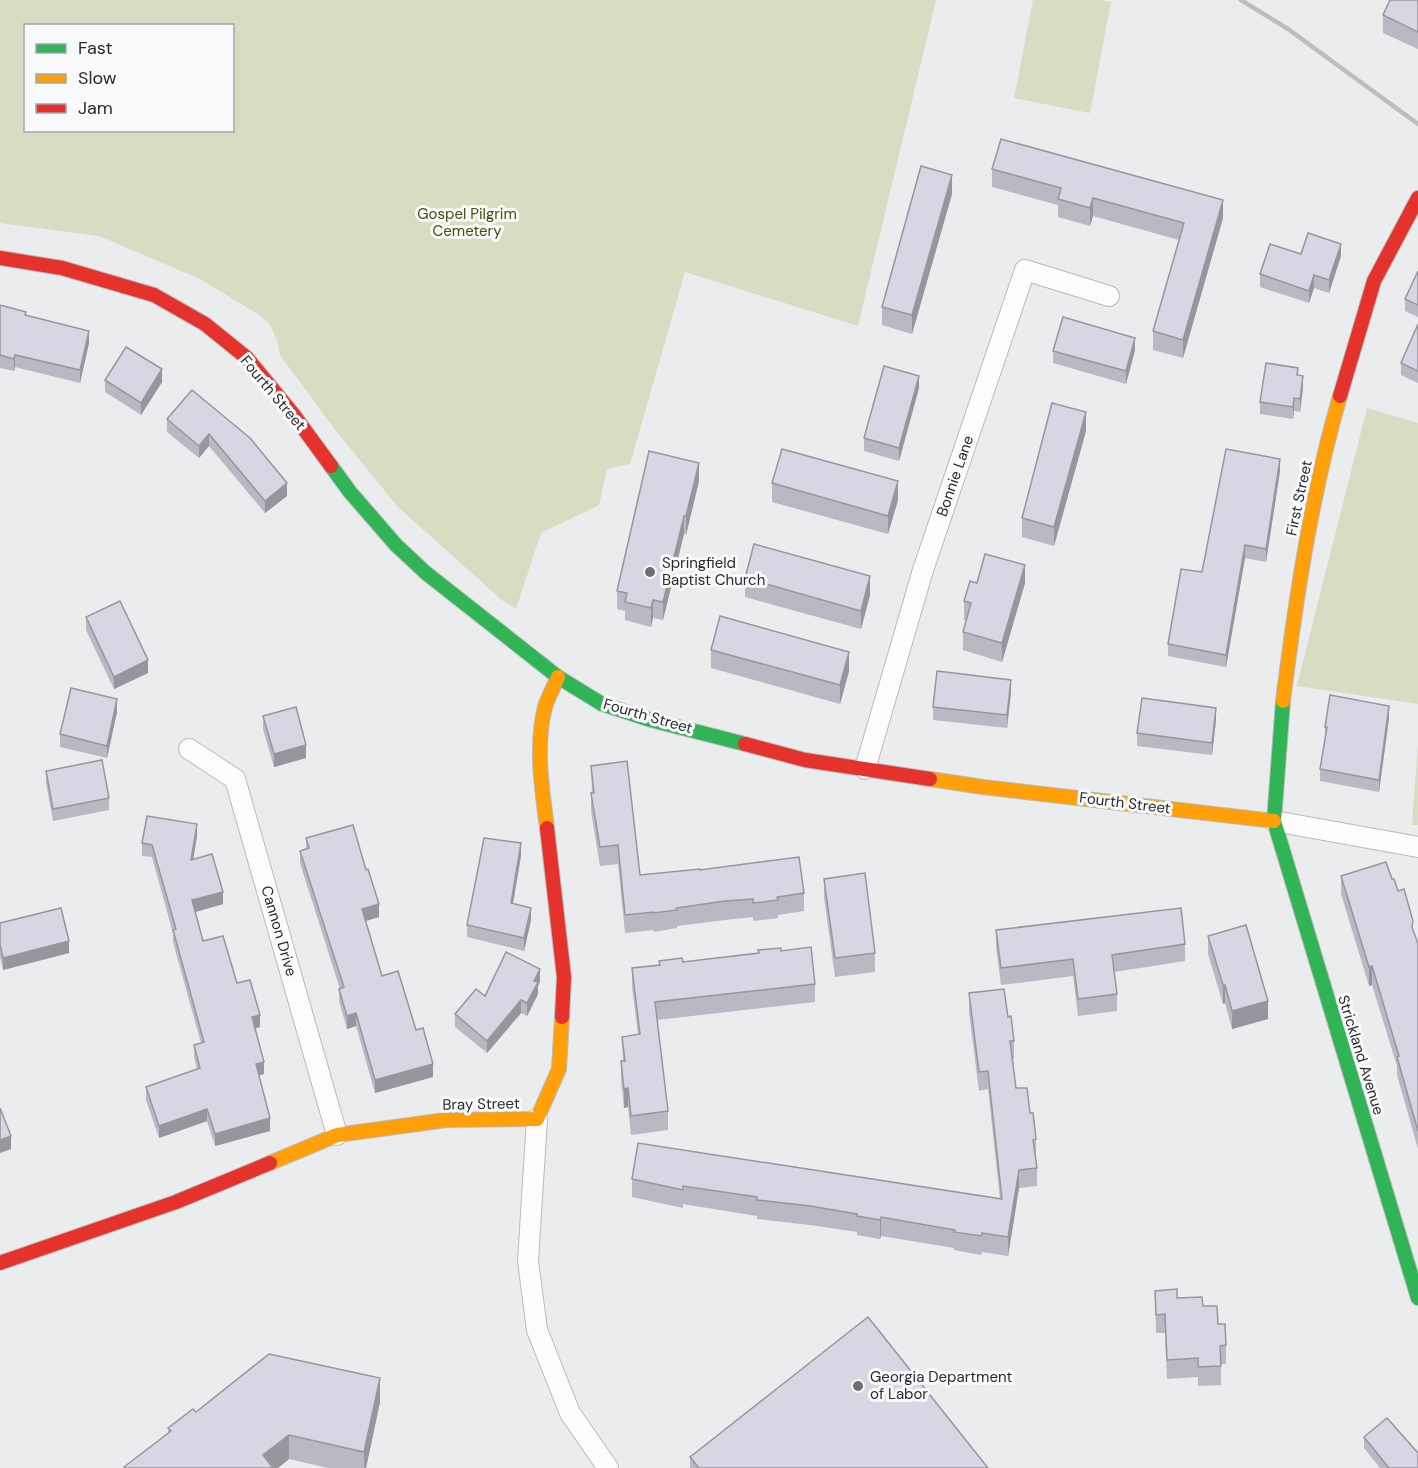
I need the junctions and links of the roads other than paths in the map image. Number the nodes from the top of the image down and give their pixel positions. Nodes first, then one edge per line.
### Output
1 (1418, 198) edge
2 (0, 258) edge
3 (1109, 296) dead end
4 (558, 677) junction
5 (189, 749) dead end
6 (864, 769) junction
7 (1274, 821) junction
8 (1418, 847) edge
9 (537, 1119) junction
10 (337, 1135) junction
11 (0, 1263) edge
12 (1418, 1298) edge
13 (608, 1468) edge

1 - 7 street, First Street
2 - 4 street, Fourth Street
3 - 6 street, Bonnie Lane
4 - 6 street, Fourth Street
4 - 9 street, Bray Street
5 - 10 street, Cannon Drive
6 - 7 street, Fourth Street
7 - 8 street, Fourth Street
7 - 12 street, Strickland Avenue
9 - 10 street, Bray Street
9 - 13 street
10 - 11 street, Bray Street

